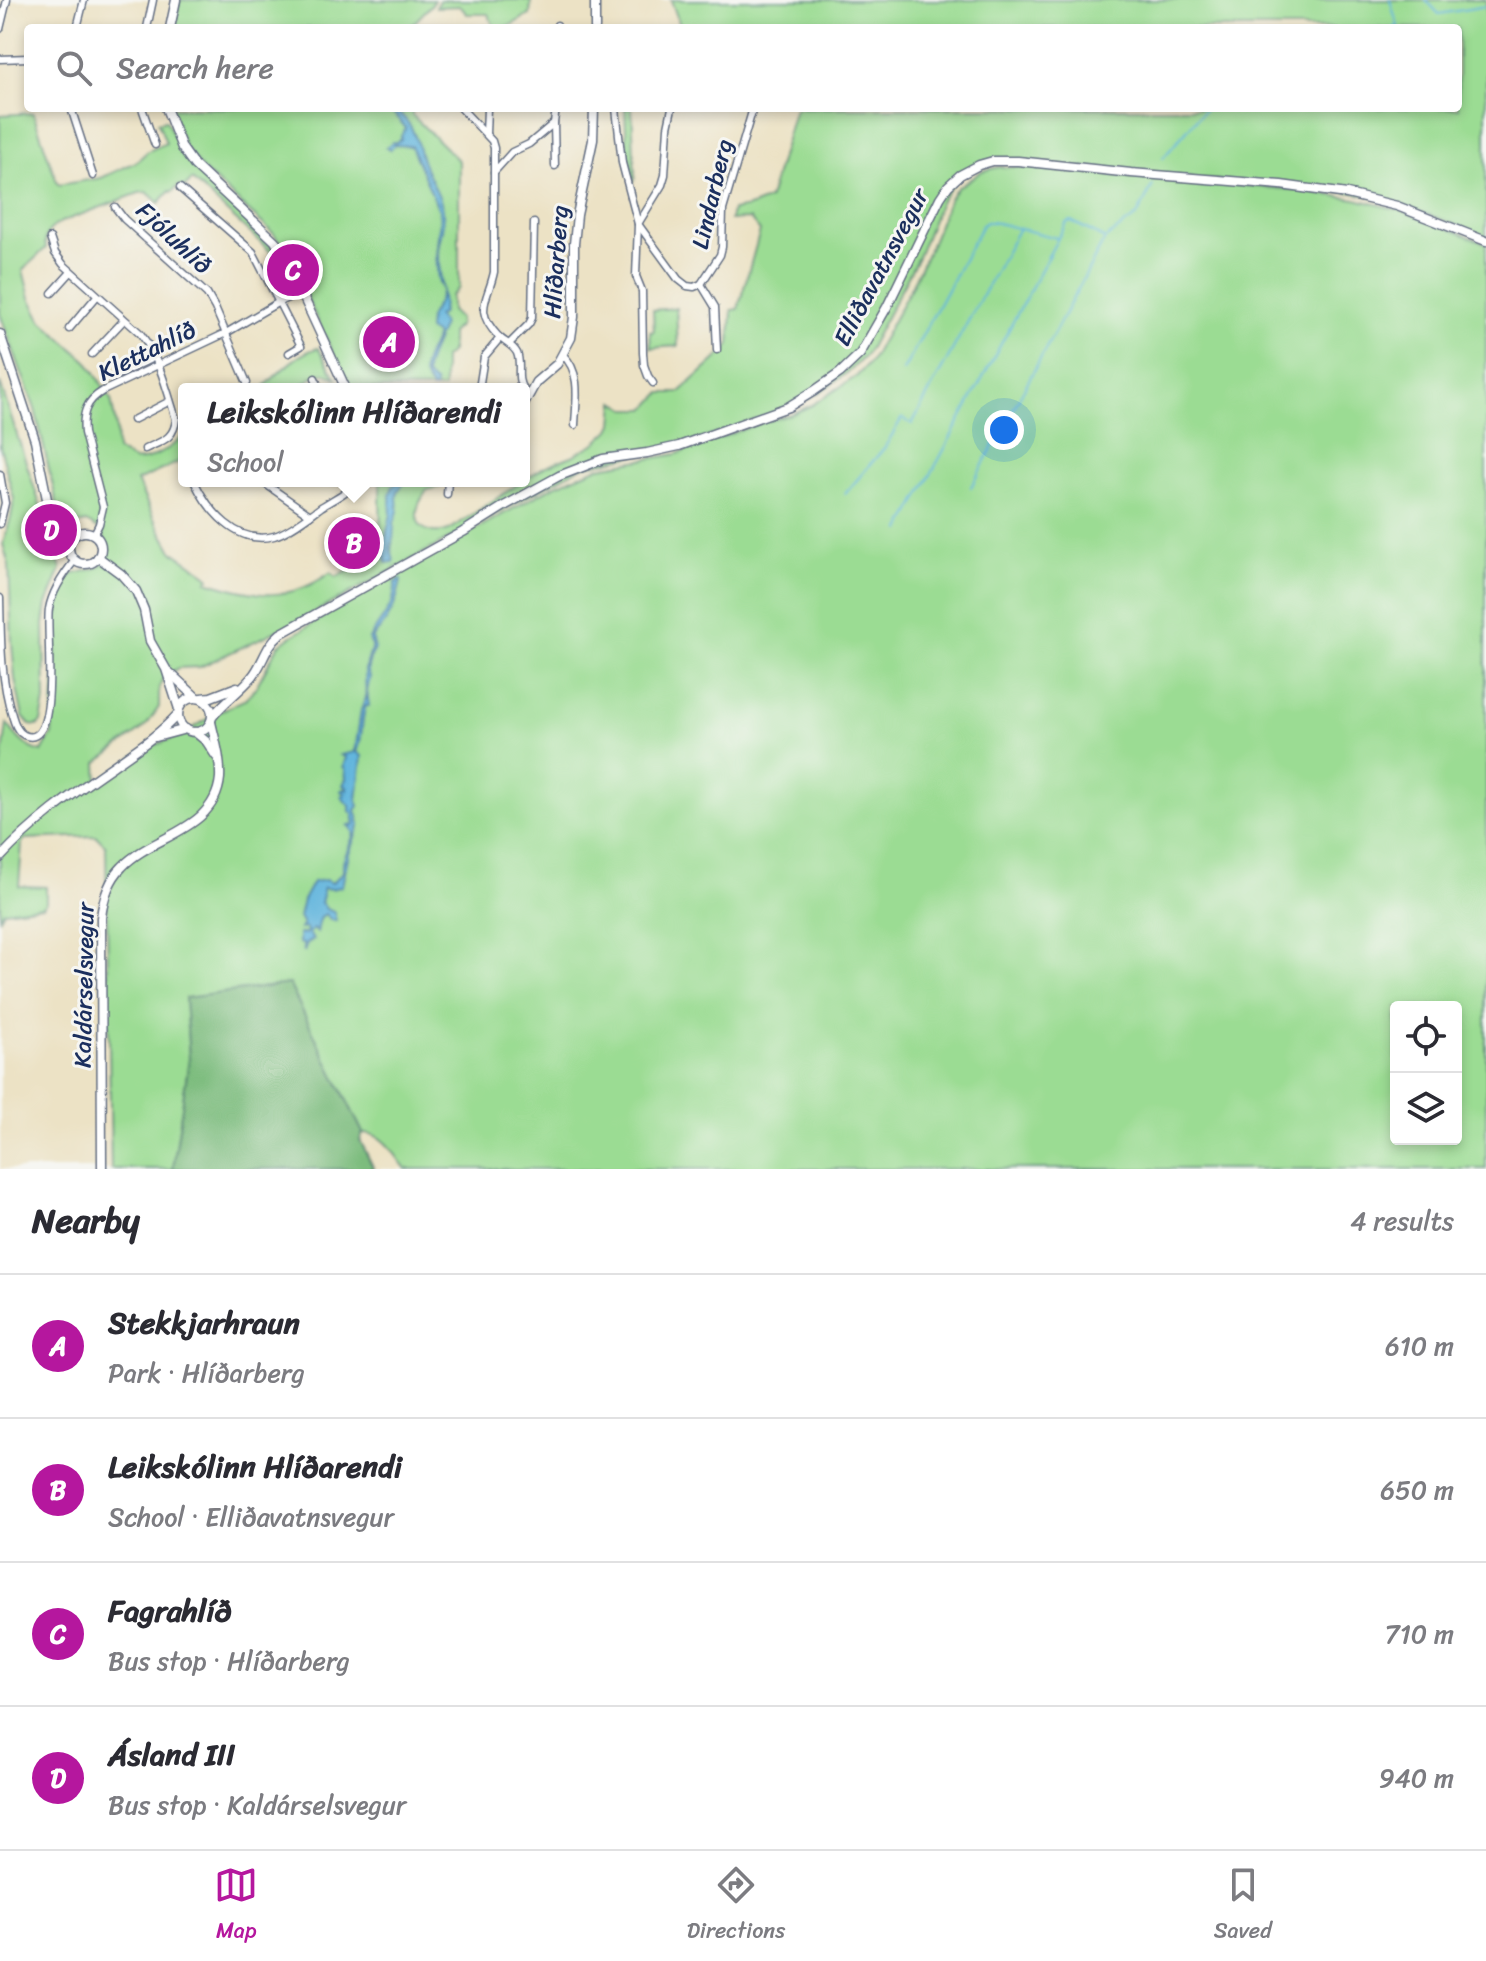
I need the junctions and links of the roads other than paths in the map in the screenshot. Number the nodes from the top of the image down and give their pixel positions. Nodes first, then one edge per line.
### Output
1 (84, 0) edge
2 (153, 0) edge
3 (176, 0) edge
4 (595, 0) edge
5 (4, 5) edge
6 (78, 24) edge
7 (148, 24) edge
8 (171, 24) edge
9 (595, 24) edge
10 (0, 29) edge
11 (24, 58) edge
12 (0, 59) edge
13 (72, 112) edge
14 (143, 112) edge
15 (168, 112) edge
16 (465, 112) edge
17 (487, 112) edge
18 (555, 112) edge
19 (594, 112) edge
20 (616, 112) edge
21 (671, 112) edge
22 (752, 112) edge
23 (554, 123) junction
24 (486, 134) junction
25 (155, 145) dead end
26 (555, 166) dead end
27 (494, 172) junction
28 (93, 176) dead end
29 (180, 188) dead end
30 (115, 207) dead end
31 (534, 223) dead end
32 (638, 224) junction
33 (50, 238) dead end
34 (1486, 241) edge
35 (71, 272) junction
36 (701, 284) junction
37 (301, 292) junction
38 (52, 293) dead end
39 (97, 296) junction
40 (279, 302) junction
41 (124, 320) junction
42 (69, 329) dead end
43 (226, 333) junction
44 (0, 334) edge
45 (500, 338) junction
46 (509, 344) junction
47 (717, 350) dead end
48 (289, 353) dead end
49 (92, 354) dead end
50 (563, 355) junction
51 (155, 357) junction
52 (158, 365) junction
53 (111, 378) dead end
54 (315, 378) dead end
55 (247, 383) dead end
56 (317, 383) edge
57 (343, 383) edge
58 (480, 383) edge
59 (519, 383) edge
60 (653, 383) dead end
61 (530, 386) edge
62 (170, 401) junction
63 (133, 420) dead end
64 (575, 425) dead end
65 (145, 449) dead end
66 (0, 474) edge
67 (197, 487) edge
68 (270, 487) edge
69 (350, 487) edge
70 (448, 487) edge
71 (447, 494) dead end
72 (310, 515) junction
73 (0, 524) edge
74 (94, 534) junction
75 (72, 538) junction
76 (98, 557) junction
77 (75, 560) junction
78 (0, 598) edge
79 (166, 669) junction
80 (242, 686) junction
81 (198, 698) junction
82 (178, 712) junction
83 (212, 719) junction
84 (191, 731) junction
85 (151, 739) junction
86 (218, 760) junction
87 (0, 858) edge
88 (102, 1169) edge

1 - 6 street
2 - 7 street
3 - 8 main road
4 - 9 main road
5 - 10 street
11 - 12 street
13 - 28 street
14 - 25 street
15 - 37 main road
16 - 24 street
17 - 24 street
18 - 23 street
19 - 50 main road, Hlíðarberg
20 - 32 street, Lindarberg
21 - 32 street, Lindarberg
22 - 36 street, Lindarberg
23 - 26 street
23 - 27 street
24 - 27 street
27 - 45 street
29 - 40 street
30 - 43 street, Fjóluhlíð
31 - 46 street
32 - 36 street, Lindarberg
32 - 60 street, Lindarberg
33 - 35 street
34 - 80 main road, Elliðavatnsvegur
35 - 38 street
35 - 39 street
36 - 47 street, Lindarberg
37 - 40 street, Klettahlíð
37 - 57 main road
39 - 41 street
39 - 42 street
40 - 43 street, Klettahlíð
40 - 48 street
41 - 49 street
41 - 51 street
43 - 52 street, Klettahlíð
43 - 55 street, Fjóluhlíð
44 - 75 main road
45 - 46 street
45 - 58 street
46 - 59 street
50 - 61 main road, Hlíðarberg
50 - 64 street
51 - 52 street
51 - 53 street
52 - 62 street
52 - 74 street, Klettahlíð
54 - 56 street
62 - 63 street
62 - 65 street
66 - 73 street
67 - 72 street
68 - 72 street
69 - 72 street
70 - 71 street
74 - 75 main road
74 - 76 main road
75 - 77 main road
76 - 77 main road
76 - 79 main road
77 - 78 street
79 - 81 main road
79 - 82 main road
80 - 81 main road
80 - 83 main road, Elliðavatnsvegur
81 - 82 main road
81 - 83 main road
82 - 84 main road
82 - 85 main road
83 - 84 main road
83 - 86 main road, Kaldárselsvegur
84 - 85 main road
84 - 86 main road
85 - 87 main road
86 - 88 main road, Kaldárselsvegur

